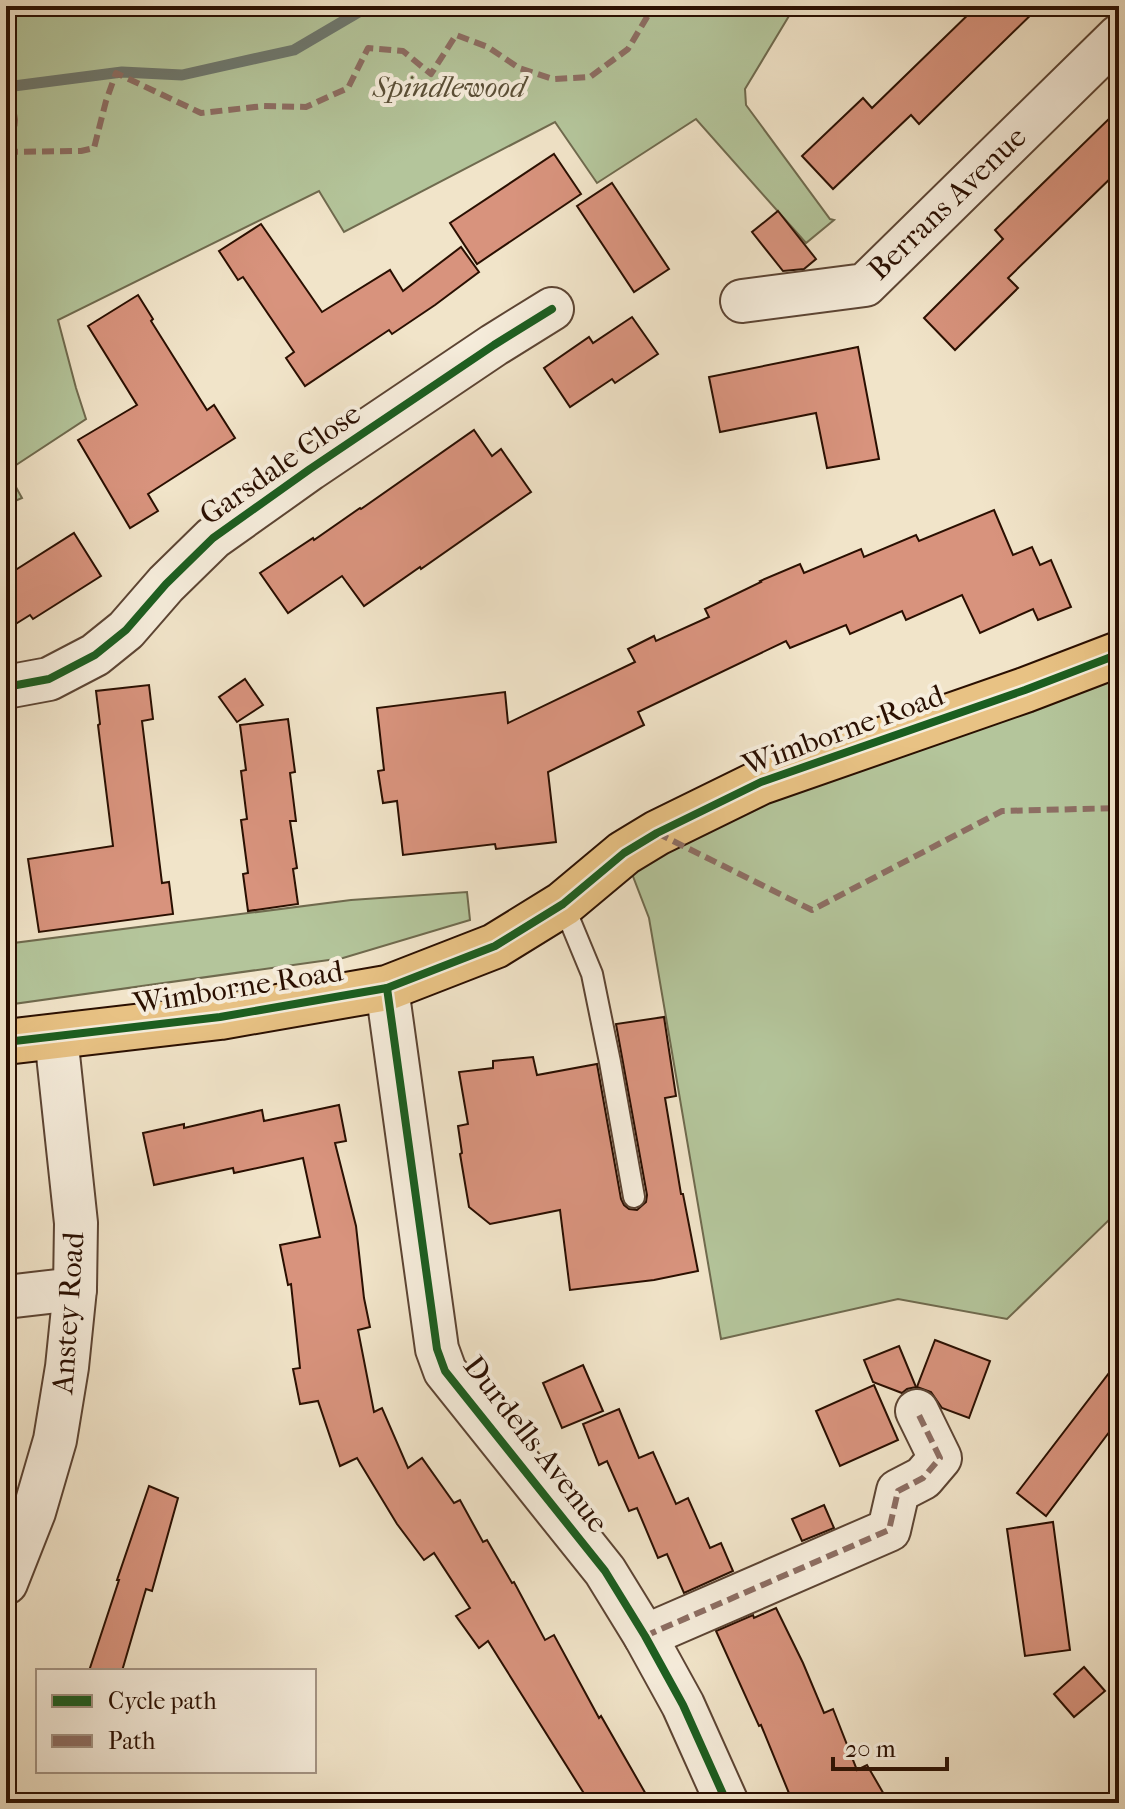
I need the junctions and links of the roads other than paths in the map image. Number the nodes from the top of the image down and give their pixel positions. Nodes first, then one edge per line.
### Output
1 (1119, 36) edge
2 (742, 301) dead end
3 (552, 309) dead end
4 (1119, 654) edge
5 (6, 687) edge
6 (563, 904) junction
7 (387, 988) junction
8 (56, 1036) junction
9 (6, 1042) edge
10 (634, 1197) dead end
11 (75, 1289) junction
12 (6, 1297) edge
13 (917, 1411) dead end
14 (6, 1583) edge
15 (645, 1636) junction
16 (727, 1803) edge

1 - 2 street, Berrans Avenue
3 - 5 street, Garsdale Close
4 - 6 main road, Wimborne Road
6 - 7 main road, Wimborne Road
6 - 10 lane
7 - 8 main road, Wimborne Road
7 - 15 street, Durdells Avenue
8 - 9 main road, Wimborne Road
8 - 11 street, Anstey Road
11 - 12 street
11 - 14 street, Anstey Road
13 - 15 street
15 - 16 street, Durdells Avenue

